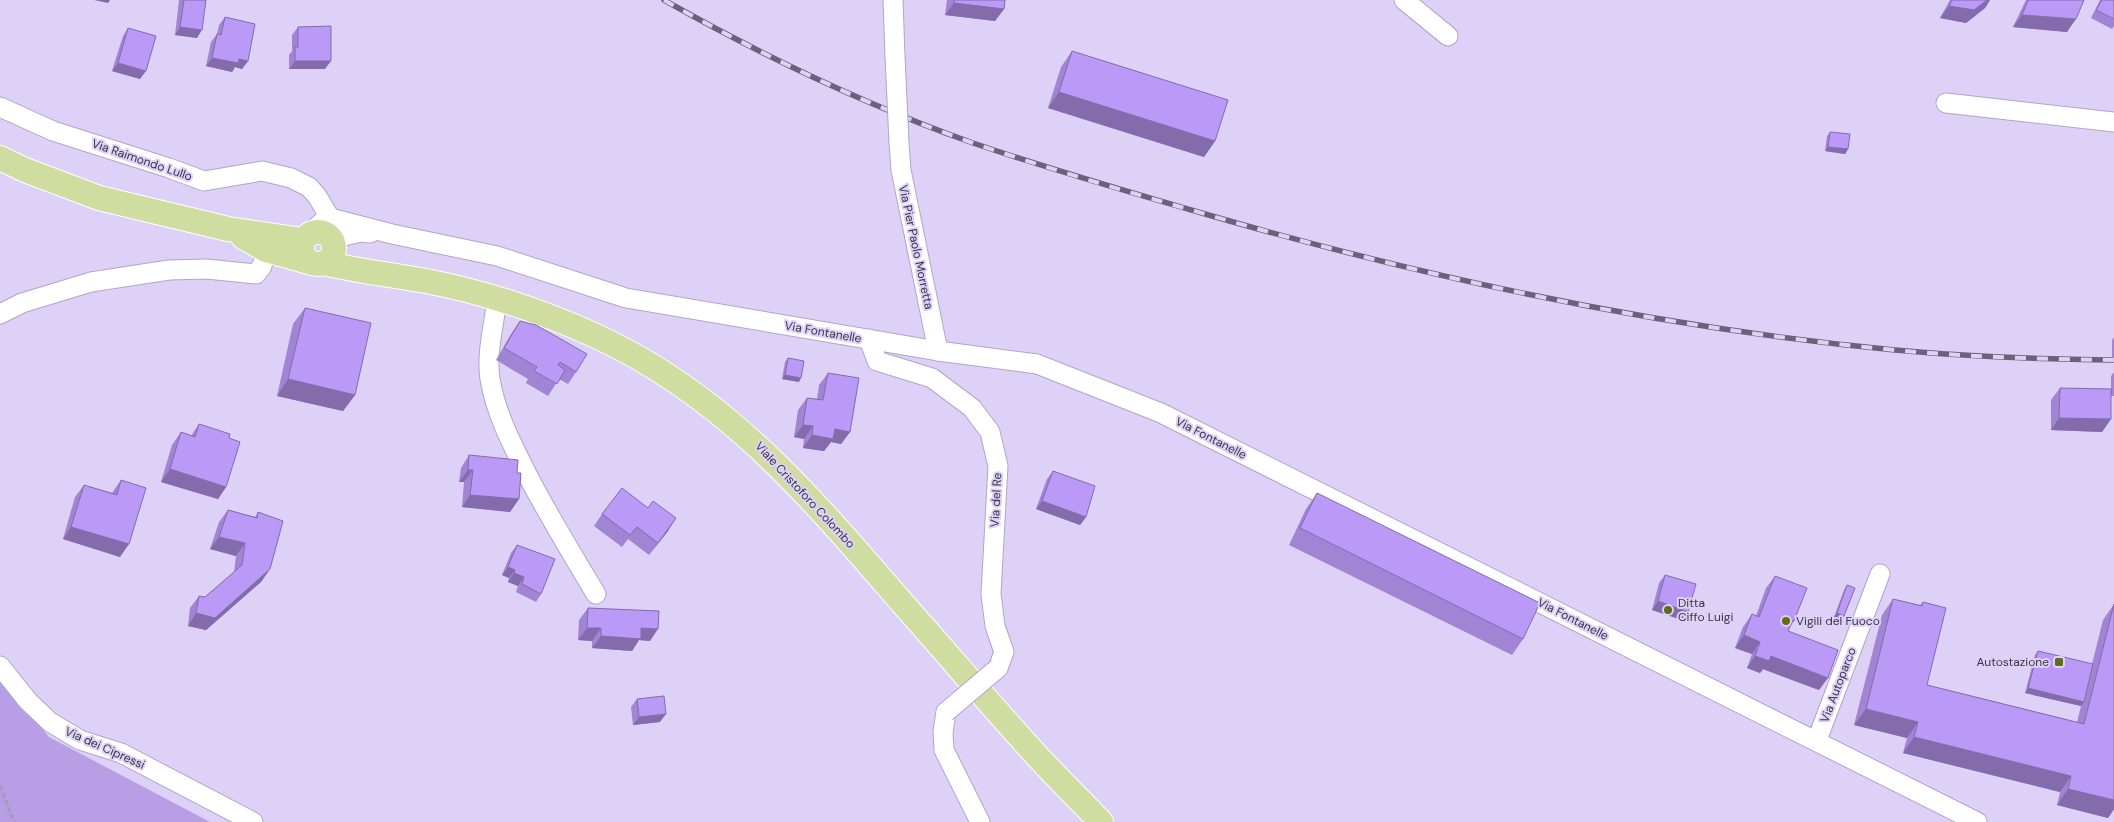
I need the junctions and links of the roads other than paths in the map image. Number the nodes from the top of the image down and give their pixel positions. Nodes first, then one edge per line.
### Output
1 (893, 0) edge
2 (1404, 0) edge
3 (1448, 36) dead end
4 (1946, 103) dead end
5 (0, 106) edge
6 (2114, 122) edge
7 (0, 158) edge
8 (228, 229) junction
9 (321, 244) junction
10 (266, 250) junction
11 (497, 299) junction
12 (0, 314) edge
13 (869, 339) junction
14 (938, 351) junction
15 (1880, 574) dead end
16 (596, 594) dead end
17 (0, 666) edge
18 (1817, 740) junction
19 (1976, 821) edge
20 (254, 822) edge
21 (980, 822) edge
22 (1101, 822) edge

1 - 14 street, Via Pier Paolo Morretta, bridge
2 - 3 street
4 - 6 street
5 - 9 street, Via Raimondo Lullo
7 - 8 main road
8 - 9 main road
8 - 10 main road
9 - 10 main road
9 - 11 main road, Viale Cristoforo Colombo
9 - 13 street, Via Fontanelle
10 - 12 street
11 - 16 street
11 - 22 main road, Viale Cristoforo Colombo
13 - 14 street, Via Fontanelle
13 - 21 street, Via del Re, bridge
14 - 18 street, Via Fontanelle
15 - 18 street, Via Autoparco
17 - 20 street, Via dei Cipressi
18 - 19 street, Via Fontanelle

